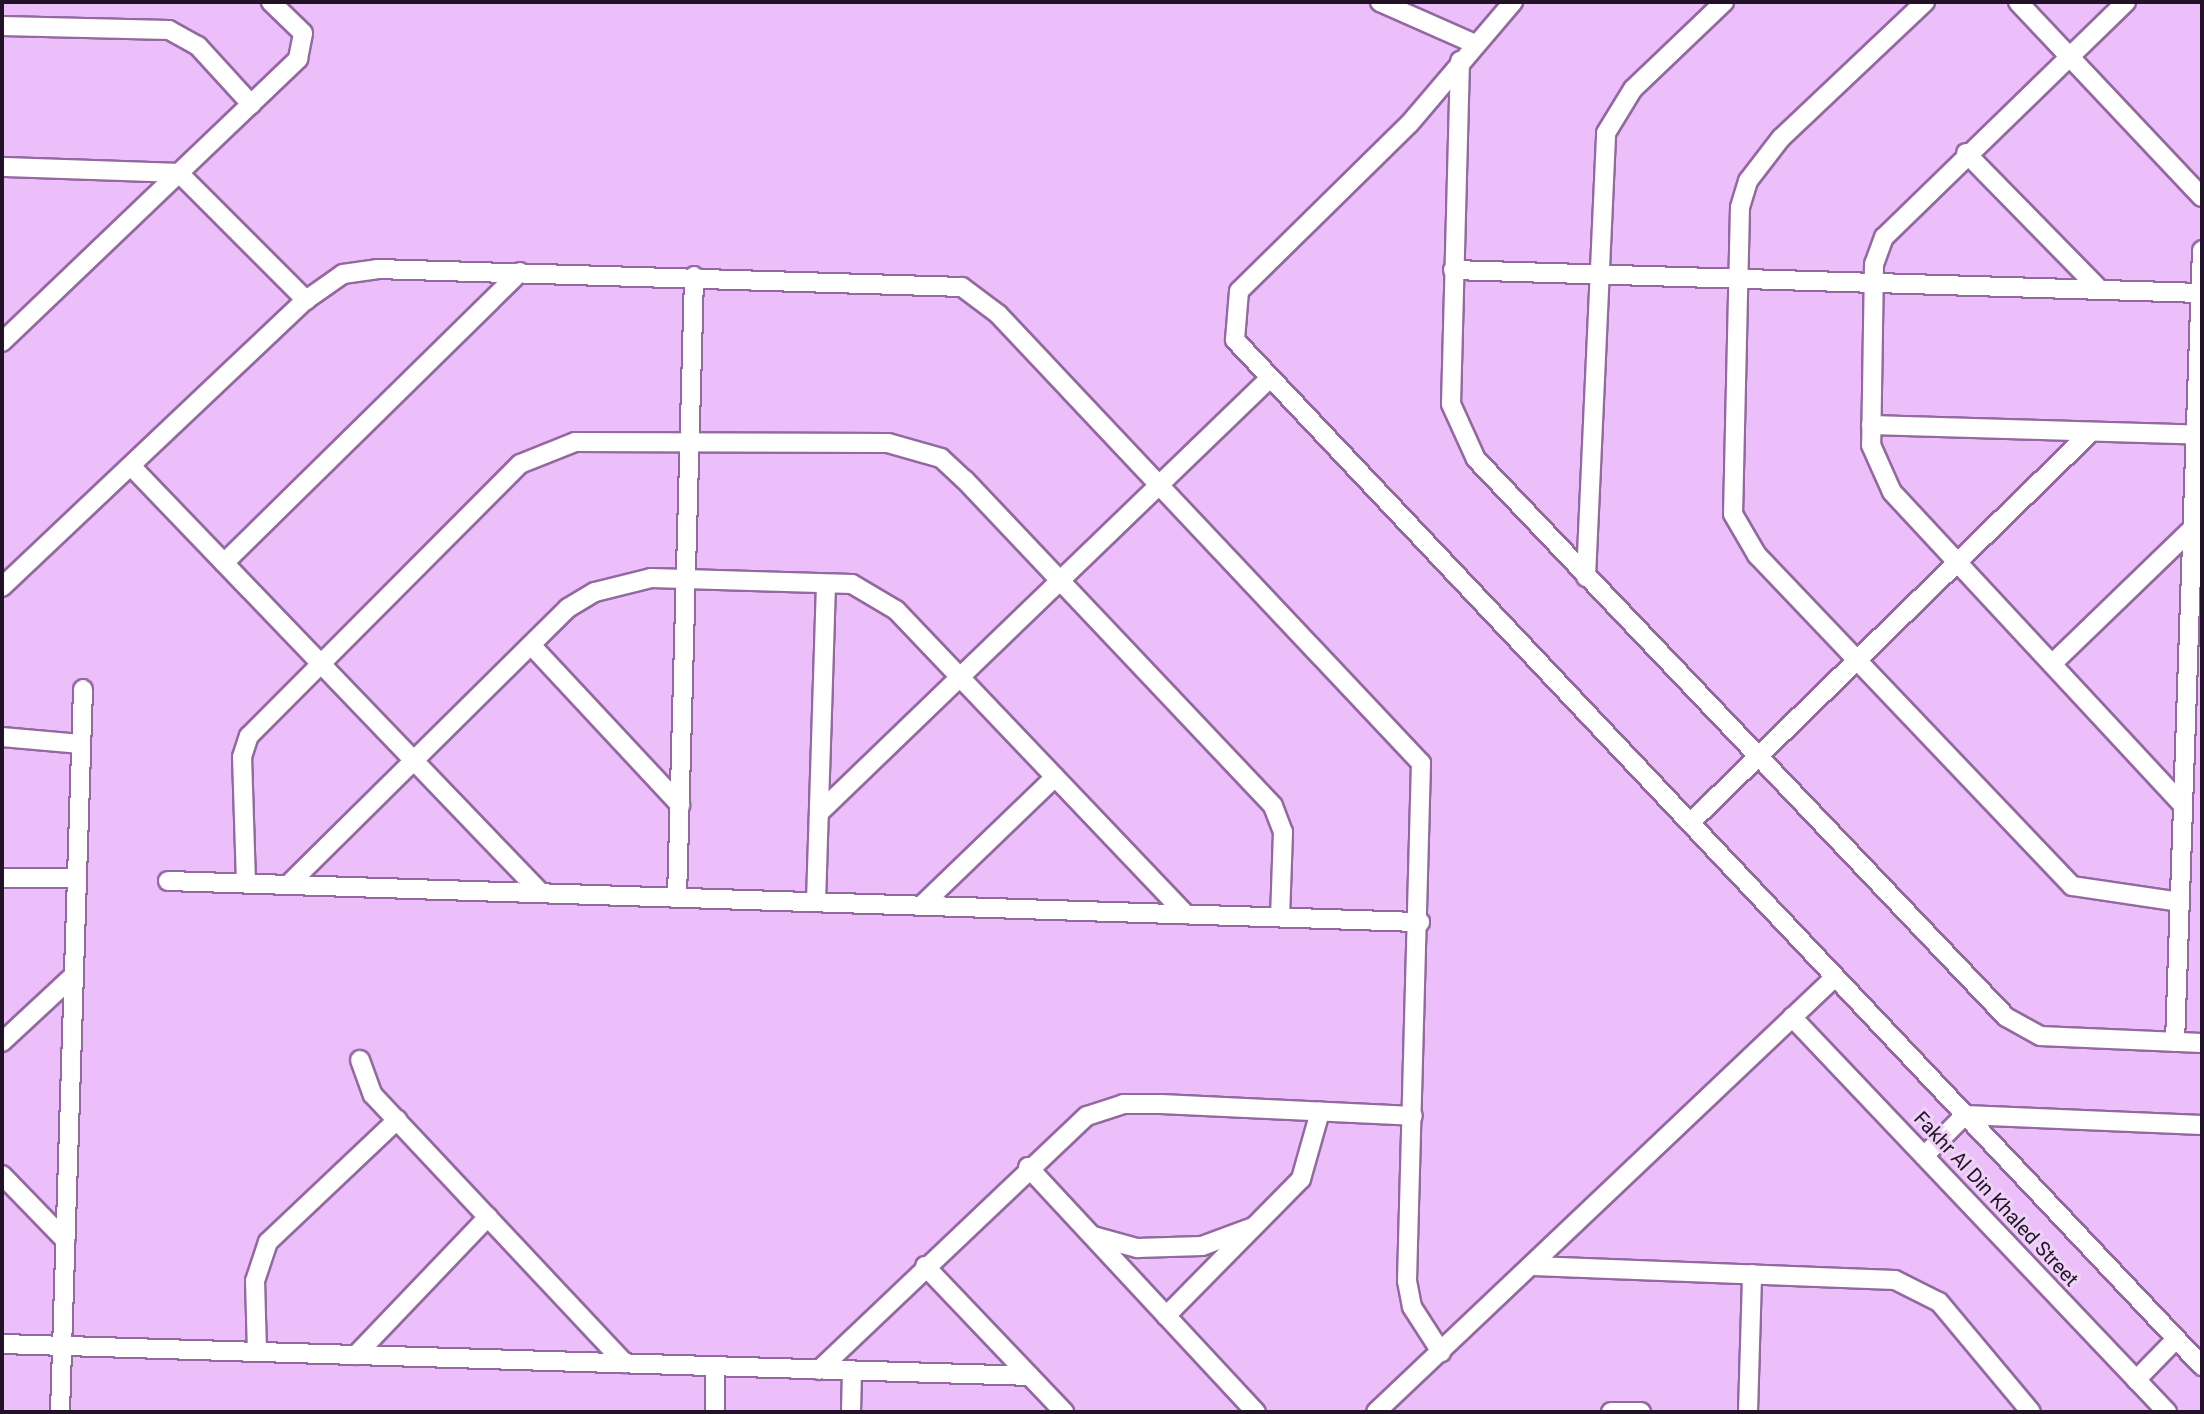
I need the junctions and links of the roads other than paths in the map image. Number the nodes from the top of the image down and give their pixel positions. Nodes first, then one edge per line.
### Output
1 (271, 2) edge
2 (1380, 2) edge
3 (1513, 2) edge
4 (1724, 2) edge
5 (1925, 2) edge
6 (2018, 2) edge
7 (2126, 2) edge
8 (2, 26) edge
9 (1473, 43) junction
10 (2069, 56) junction
11 (1460, 61) junction
12 (251, 104) junction
13 (1966, 153) junction
14 (2, 167) edge
15 (179, 173) junction
16 (2202, 197) edge
17 (2202, 250) edge
18 (1453, 270) junction
19 (520, 272) junction
20 (1599, 275) junction
21 (694, 276) junction
22 (1737, 278) junction
23 (1873, 282) junction
24 (2098, 288) junction
25 (2201, 293) edge
26 (306, 300) junction
27 (2, 342) edge
28 (1268, 380) junction
29 (1871, 425) junction
30 (2091, 432) junction
31 (2199, 435) edge
32 (690, 442) junction
33 (131, 466) junction
34 (1160, 485) junction
35 (2192, 529) junction
36 (224, 563) junction
37 (1957, 563) junction
38 (1586, 577) junction
39 (686, 580) junction
40 (1060, 581) junction
41 (826, 584) junction
42 (2, 587) edge
43 (531, 645) junction
44 (1857, 660) junction
45 (319, 662) junction
46 (2052, 664) junction
47 (960, 677) junction
48 (83, 689) dead end
49 (2, 737) edge
50 (81, 744) junction
51 (1758, 757) junction
52 (414, 761) junction
53 (1055, 777) junction
54 (680, 805) junction
55 (2183, 805) junction
56 (819, 813) junction
57 (1690, 823) junction
58 (2, 878) edge
59 (76, 878) junction
60 (168, 881) dead end
61 (246, 883) junction
62 (288, 885) junction
63 (541, 893) junction
64 (677, 898) junction
65 (816, 902) junction
66 (2180, 902) junction
67 (921, 906) junction
68 (1186, 914) junction
69 (1280, 917) junction
70 (1420, 922) junction
71 (73, 976) junction
72 (1835, 977) junction
73 (1792, 1017) junction
74 (2, 1042) edge
75 (2175, 1042) junction
76 (2202, 1043) edge
77 (360, 1060) dead end
78 (1320, 1112) junction
79 (1965, 1115) junction
80 (1413, 1116) junction
81 (397, 1120) junction
82 (2202, 1125) edge
83 (1924, 1156) junction
84 (1028, 1167) junction
85 (2, 1175) edge
86 (488, 1217) junction
87 (1259, 1225) junction
88 (1093, 1236) junction
89 (65, 1240) junction
90 (925, 1266) junction
91 (1533, 1266) junction
92 (1752, 1274) junction
93 (1166, 1316) junction
94 (2176, 1339) junction
95 (2, 1344) edge
96 (61, 1346) junction
97 (257, 1352) junction
98 (1441, 1352) junction
99 (356, 1355) junction
100 (625, 1363) junction
101 (715, 1366) junction
102 (2202, 1366) edge
103 (819, 1370) junction
104 (852, 1371) junction
105 (1030, 1376) junction
106 (2136, 1380) junction
107 (60, 1412) edge
108 (715, 1412) edge
109 (851, 1412) edge
110 (1064, 1412) edge
111 (1256, 1412) edge
112 (1376, 1412) edge
113 (1611, 1412) edge
114 (1641, 1412) edge
115 (1748, 1412) edge
116 (2031, 1412) edge
117 (2167, 1412) edge

1 - 12 street
2 - 9 street
3 - 9 street, Fakhr Al Din Khaled Street
4 - 20 street
5 - 22 street
6 - 10 street
7 - 10 street
8 - 12 street
9 - 11 street, Fakhr Al Din Khaled Street
10 - 13 street
10 - 16 street
11 - 18 street
11 - 28 street, Fakhr Al Din Khaled Street
12 - 15 street
13 - 23 street
13 - 24 street
14 - 15 street
15 - 26 street
15 - 27 street
17 - 25 street
18 - 20 street
18 - 38 street
19 - 21 street
19 - 26 street
19 - 36 street
20 - 22 street
20 - 38 street
21 - 32 street
21 - 34 street
22 - 23 street
22 - 44 street
23 - 24 street
23 - 29 street
24 - 25 street
25 - 31 street
26 - 33 street
28 - 34 street
28 - 57 street, Fakhr Al Din Khaled Street
29 - 30 street
29 - 37 street
30 - 31 street
30 - 37 street
31 - 35 street
32 - 39 street
32 - 40 street
32 - 45 street
33 - 36 street
33 - 42 street
34 - 40 street
34 - 70 street
35 - 46 street
35 - 55 street
36 - 45 street
37 - 44 street
37 - 46 street
38 - 51 street
39 - 41 street
39 - 43 street
39 - 54 street
40 - 47 street
40 - 69 street
41 - 47 street
41 - 56 street
43 - 52 street
43 - 54 street
44 - 51 street
44 - 66 street
45 - 52 street
45 - 61 street
46 - 55 street
47 - 53 street
47 - 56 street
48 - 50 street
49 - 50 street
50 - 59 street
51 - 57 street
51 - 75 street
52 - 62 street
52 - 63 street
53 - 67 street
53 - 68 street
54 - 64 street
55 - 66 street
56 - 65 street
57 - 72 street, Fakhr Al Din Khaled Street
58 - 59 street
59 - 71 street
60 - 61 street
61 - 62 street
62 - 63 street
63 - 64 street
64 - 65 street
65 - 67 street
66 - 75 street
67 - 68 street
68 - 69 street
69 - 70 street
70 - 80 street
71 - 74 street
71 - 89 street
72 - 73 street
72 - 79 street, Fakhr Al Din Khaled Street
73 - 83 street, Fakhr Al Din Khaled Street
73 - 91 street
75 - 76 street
77 - 81 street
78 - 80 street
78 - 84 street
78 - 87 street
79 - 82 street
79 - 83 street
79 - 94 street, Fakhr Al Din Khaled Street
80 - 98 street
81 - 86 street
81 - 97 street
83 - 106 street, Fakhr Al Din Khaled Street
84 - 88 street
84 - 90 street
85 - 89 street
86 - 99 street
86 - 100 street
87 - 88 street
87 - 93 street
88 - 93 street
89 - 96 street
90 - 103 street
90 - 105 street
91 - 92 street
91 - 98 street
92 - 115 street
92 - 116 street
93 - 111 street
94 - 102 street, Fakhr Al Din Khaled Street
94 - 106 street
95 - 96 street
96 - 97 street
96 - 107 street
97 - 99 street
98 - 112 street
99 - 100 street
100 - 101 street
101 - 103 street
101 - 108 street
103 - 104 street
104 - 105 street
104 - 109 street
105 - 110 street
106 - 117 street, Fakhr Al Din Khaled Street
113 - 114 street

